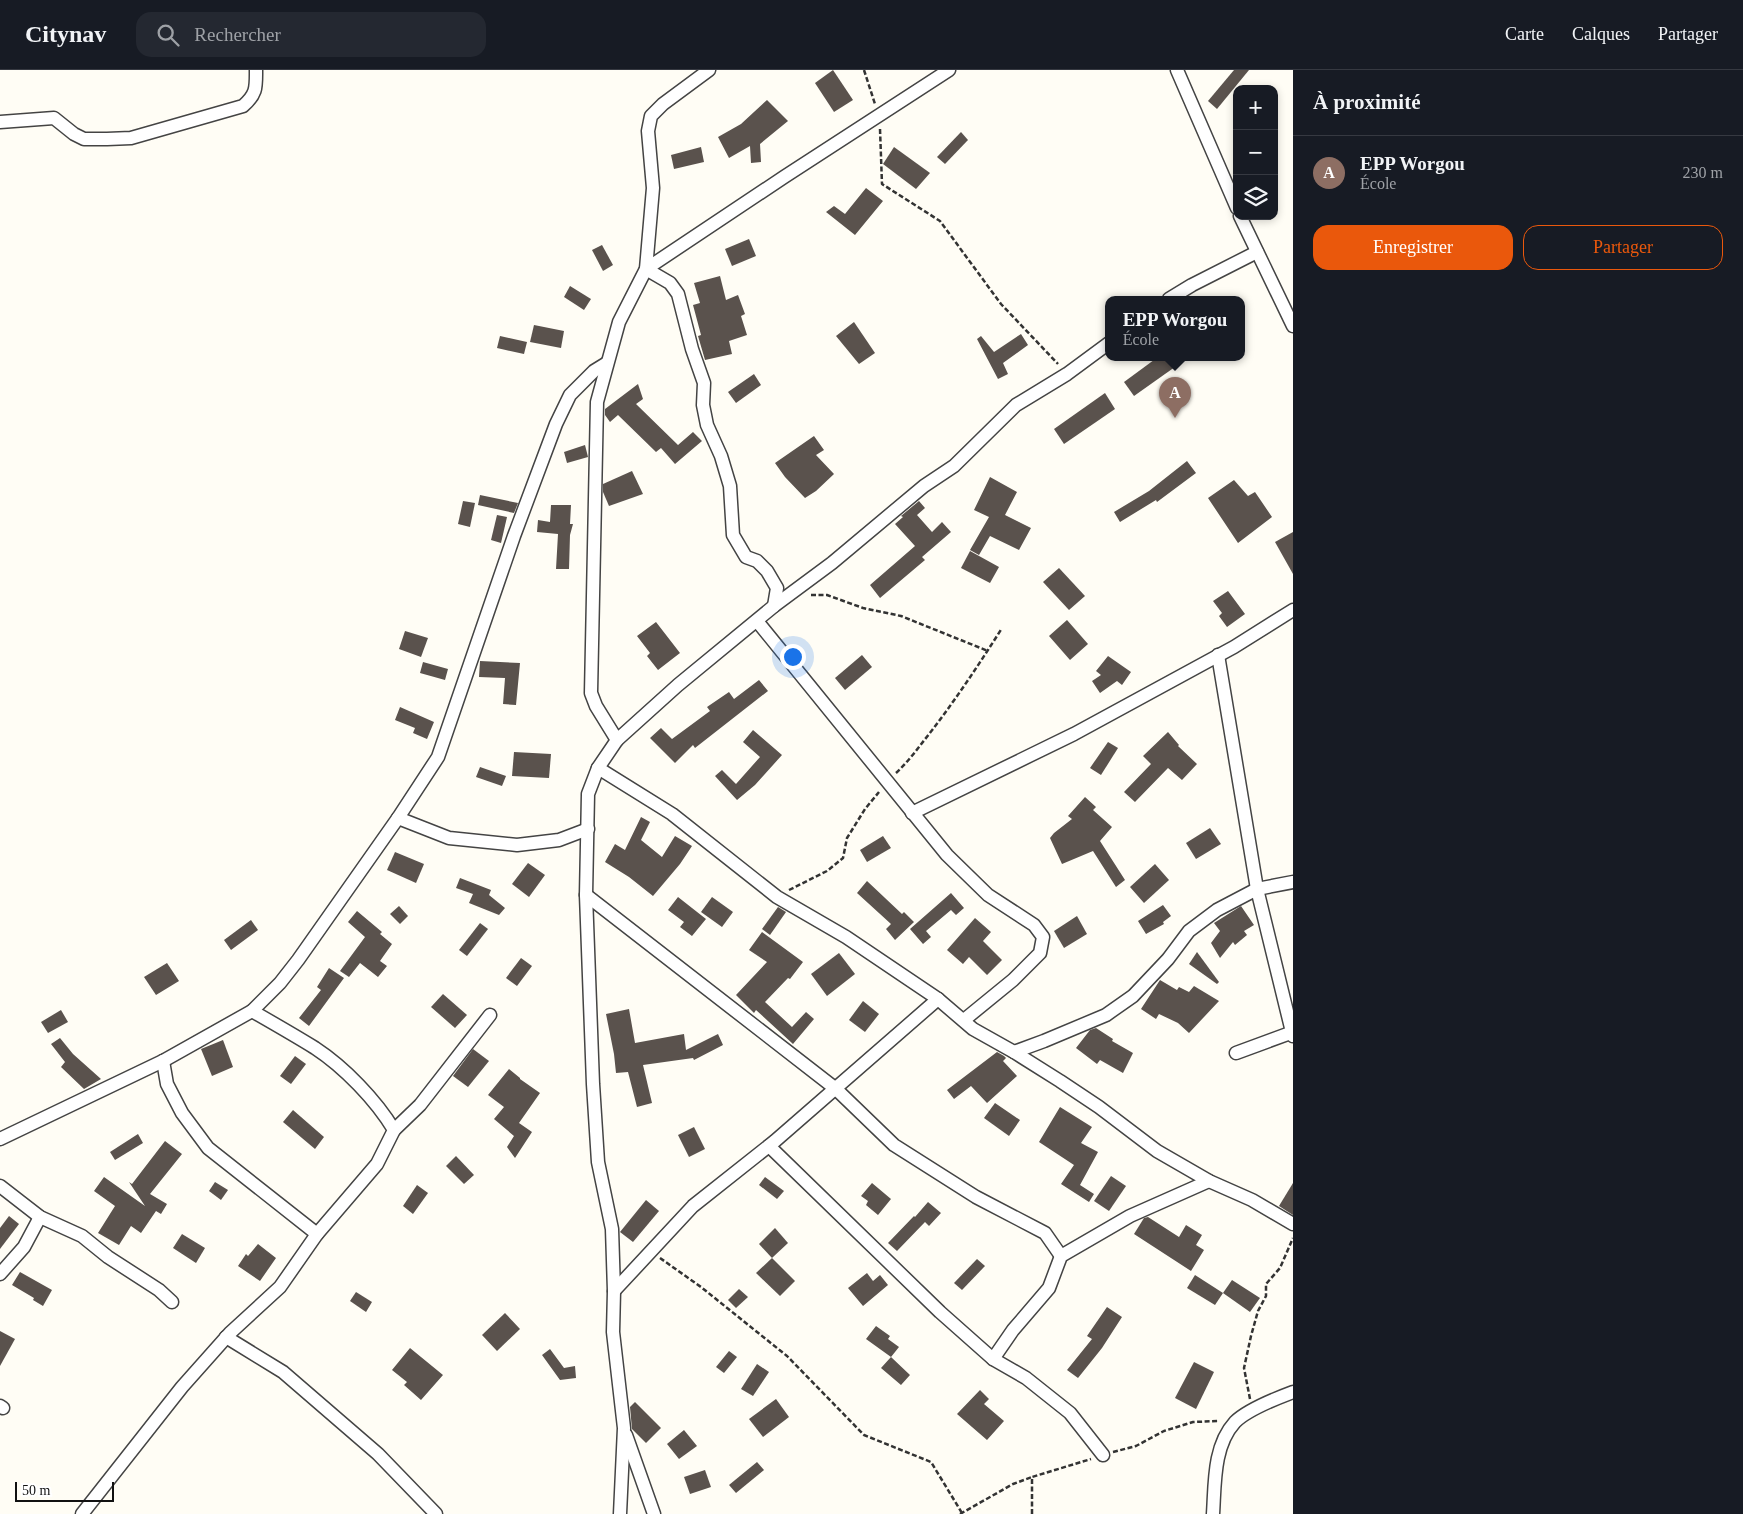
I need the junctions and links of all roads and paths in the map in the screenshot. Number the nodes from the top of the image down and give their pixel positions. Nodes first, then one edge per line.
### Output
1 (256, 70) edge
2 (709, 70) edge
3 (864, 70) edge
4 (949, 70) edge
5 (1177, 70) edge
6 (880, 116) junction
7 (0, 122) edge
8 (1233, 199) edge
9 (1242, 220) edge
10 (1257, 252) junction
11 (646, 269) junction
12 (1174, 296) edge
13 (1293, 326) edge
14 (1105, 346) edge
15 (607, 363) junction
16 (1067, 374) junction
17 (786, 596) junction
18 (774, 606) junction
19 (1293, 610) edge
20 (757, 621) junction
21 (988, 651) dead end
22 (1218, 655) junction
23 (618, 740) junction
24 (598, 768) junction
25 (912, 813) junction
26 (398, 818) junction
27 (588, 829) junction
28 (1293, 882) edge
29 (1257, 889) junction
30 (586, 895) junction
31 (938, 999) junction
32 (252, 1011) junction
33 (490, 1016) dead end
34 (964, 1020) junction
35 (1293, 1034) edge
36 (1014, 1052) junction
37 (1236, 1053) dead end
38 (163, 1061) junction
39 (836, 1089) junction
40 (394, 1130) junction
41 (0, 1139) edge
42 (769, 1146) junction
43 (1208, 1181) junction
44 (0, 1186) edge
45 (40, 1218) junction
46 (1293, 1224) edge
47 (317, 1234) junction
48 (1293, 1238) edge
49 (650, 1251) junction
50 (1061, 1256) junction
51 (0, 1274) edge
52 (614, 1292) junction
53 (172, 1302) dead end
54 (226, 1337) junction
55 (993, 1359) junction
56 (1293, 1392) edge
57 (1266, 1403) junction
58 (1236, 1422) junction
59 (624, 1428) junction
60 (1103, 1455) junction
61 (1032, 1476) junction
62 (82, 1514) edge
63 (436, 1514) edge
64 (620, 1514) edge
65 (654, 1514) edge
66 (961, 1514) edge
67 (1032, 1514) edge
68 (1213, 1514) edge

1 - 7 street
2 - 11 street
3 - 6 path
4 - 6 street
5 - 8 street
6 - 11 street
6 - 16 path
9 - 10 street
10 - 12 street
10 - 13 street
11 - 15 street
11 - 18 street
14 - 16 street
15 - 23 street
15 - 26 street
16 - 17 street
17 - 18 street
17 - 21 path
18 - 20 street
19 - 22 street
20 - 23 street
20 - 25 street
22 - 25 street
22 - 29 street
23 - 24 street
24 - 27 street
24 - 31 street
25 - 34 street
26 - 27 street
26 - 32 street
27 - 30 street
28 - 29 street
29 - 35 street
29 - 36 street
30 - 39 street
30 - 52 street
31 - 34 street
31 - 39 street
32 - 38 street
32 - 40 street
33 - 40 street
34 - 36 street
35 - 37 street
36 - 43 street
38 - 41 street
38 - 47 street
39 - 42 street
39 - 50 street
40 - 47 street
42 - 49 street
42 - 55 street
43 - 46 street
43 - 50 street
44 - 45 street
45 - 51 street
45 - 53 street
47 - 54 street
48 - 57 path
49 - 52 street
49 - 66 path
50 - 55 street
52 - 59 street
54 - 62 street
54 - 63 street
55 - 60 street
56 - 57 street
57 - 58 street
58 - 60 path
58 - 68 street
59 - 64 street
59 - 65 street
60 - 61 path
61 - 66 path
61 - 67 path

